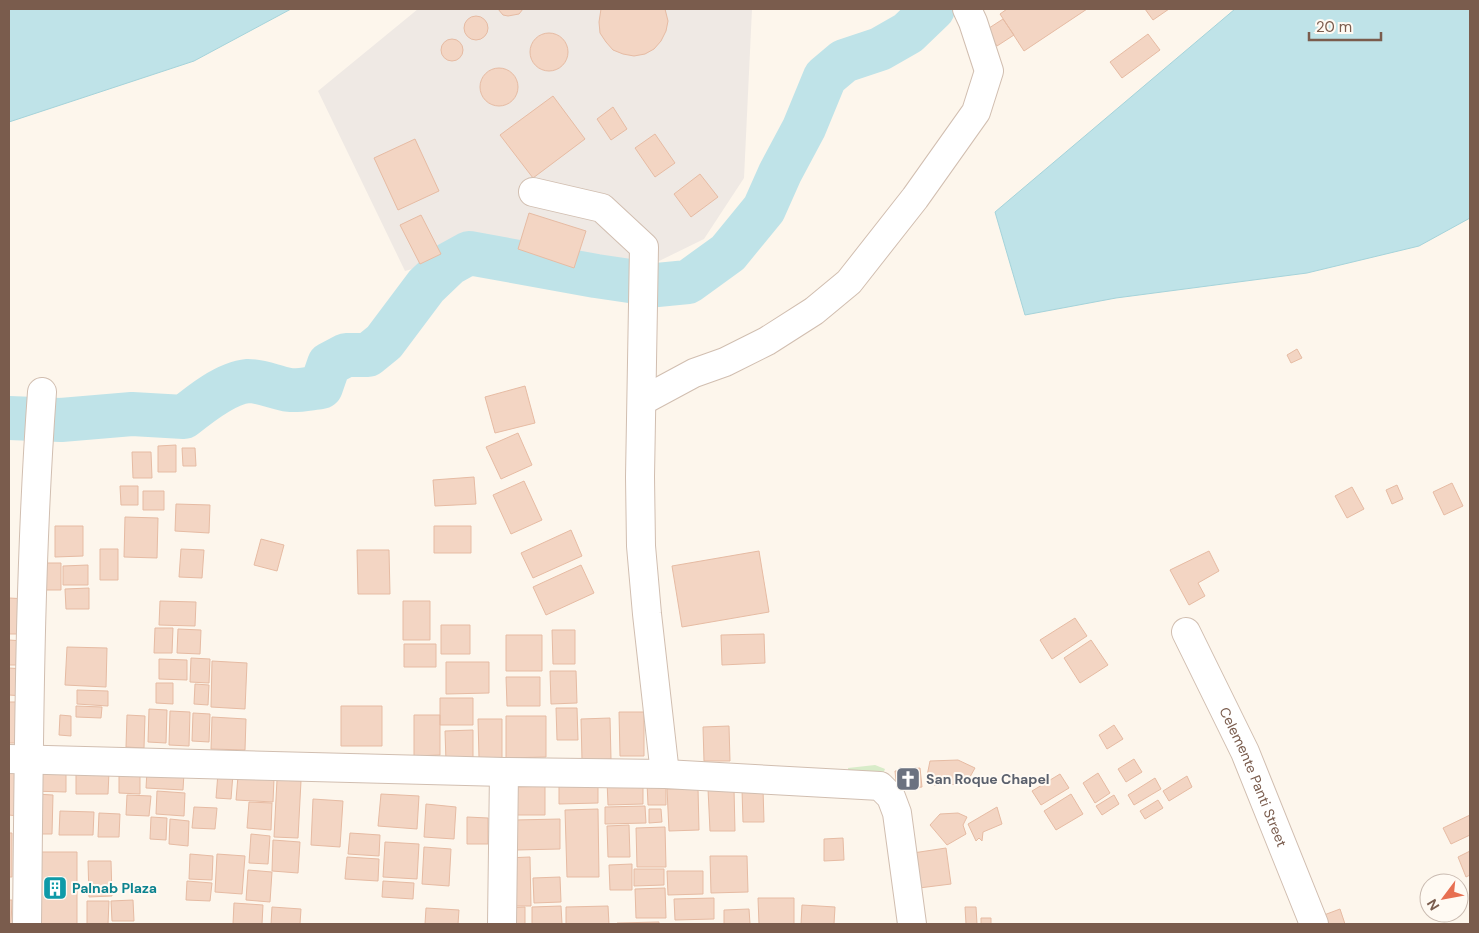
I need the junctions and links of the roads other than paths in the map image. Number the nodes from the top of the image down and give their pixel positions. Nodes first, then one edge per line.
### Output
1 (970, 16) edge
2 (533, 192) dead end
3 (42, 392) dead end
4 (642, 400) junction
5 (1186, 632) dead end
6 (19, 759) edge
7 (504, 772) junction
8 (665, 774) junction
9 (27, 924) edge
10 (502, 924) edge
11 (912, 924) edge
12 (1314, 924) edge

1 - 4 street
2 - 4 street
3 - 6 street
4 - 8 street
5 - 12 street, Celemente Panti Street
6 - 7 street
6 - 9 street
7 - 8 street
7 - 10 street
8 - 11 street

